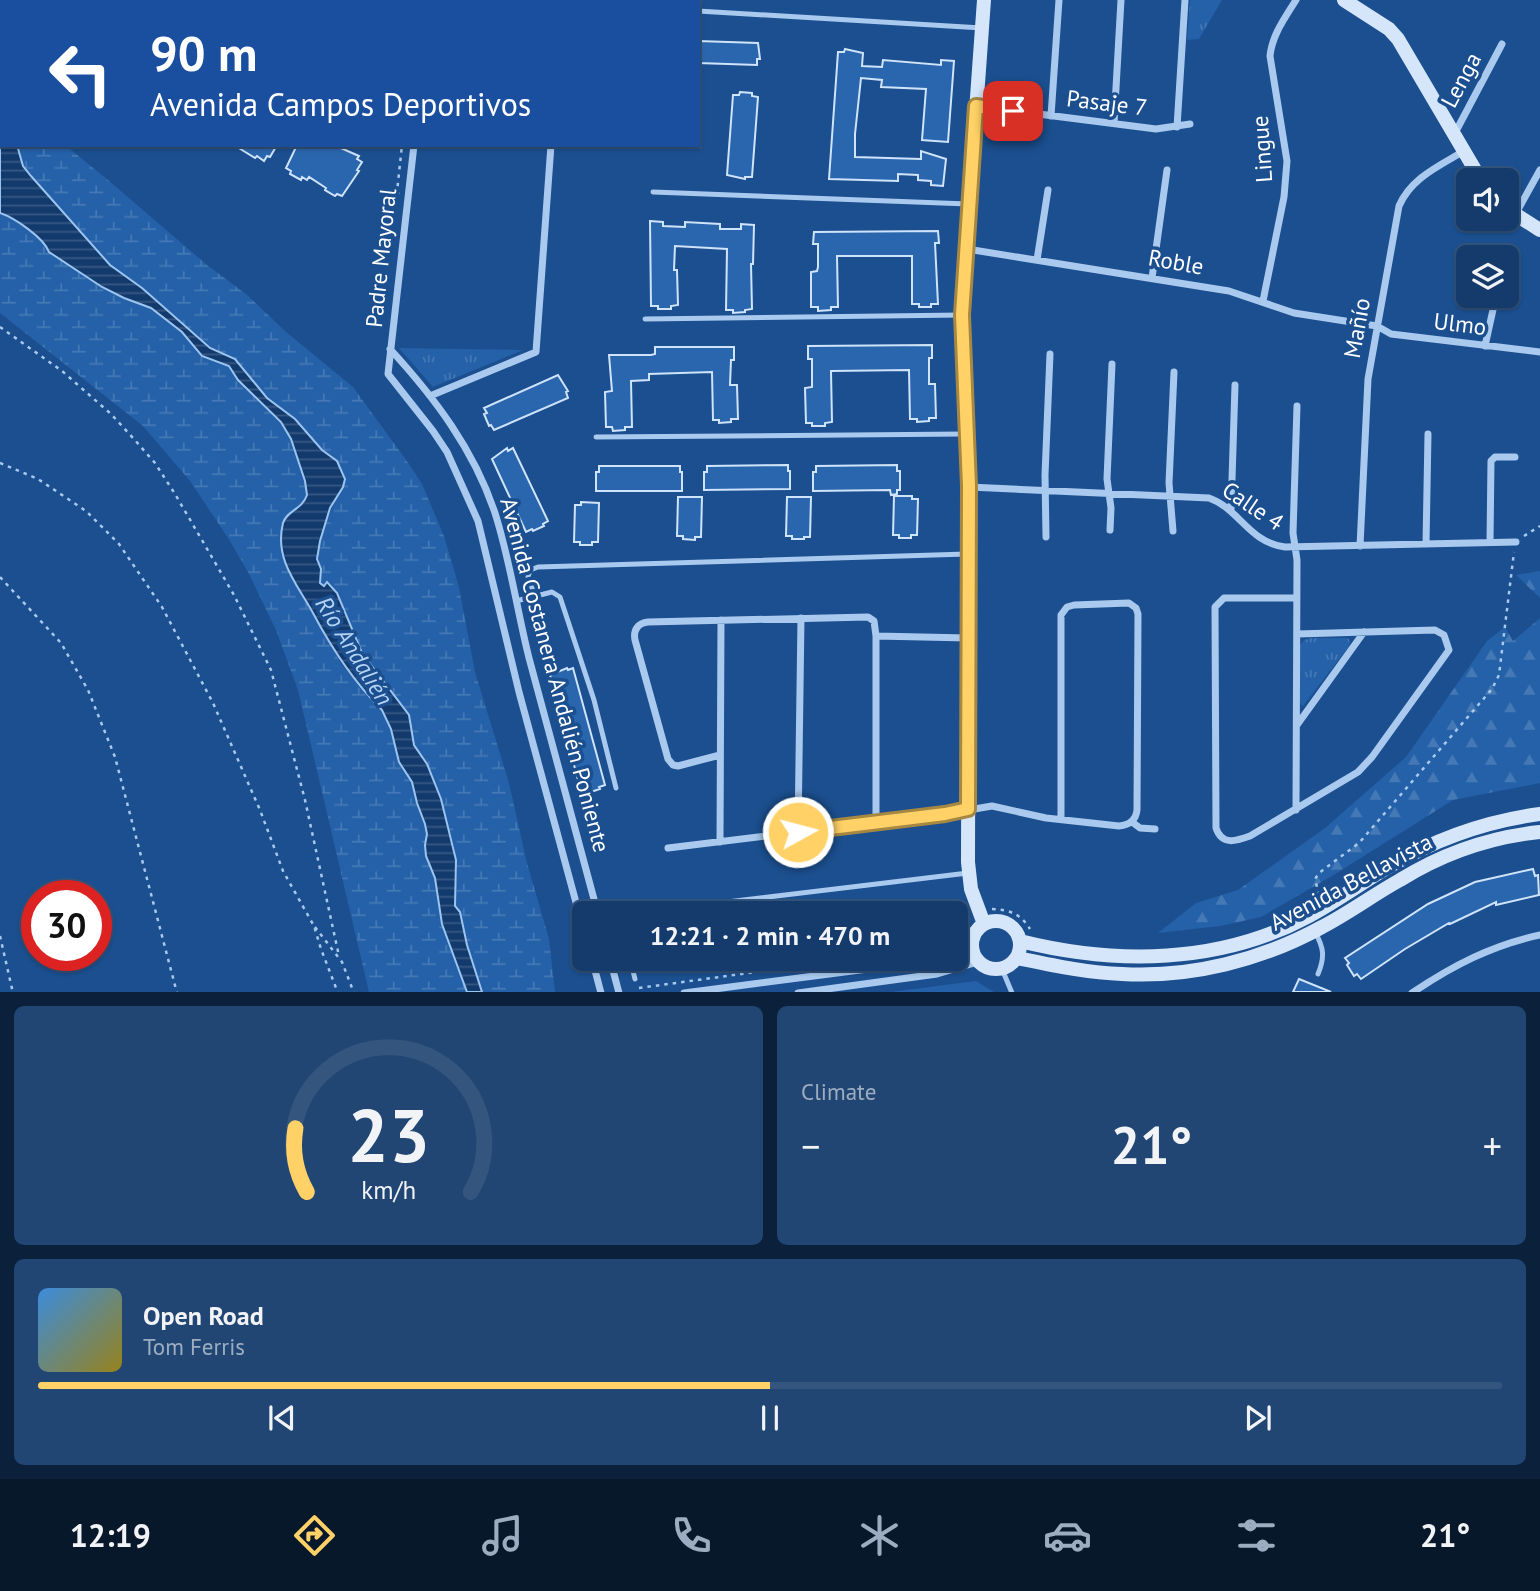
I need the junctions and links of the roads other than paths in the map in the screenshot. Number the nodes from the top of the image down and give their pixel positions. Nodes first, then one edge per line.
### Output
1 (984, 0) edge
2 (1059, 0) edge
3 (1121, 0) edge
4 (1185, 0) edge
5 (1296, 0) edge
6 (1344, 0) edge
7 (700, 11) edge
8 (982, 28) junction
9 (1502, 44) dead end
10 (976, 106) junction
11 (1051, 116) junction
12 (1114, 123) junction
13 (1190, 124) dead end
14 (1177, 127) junction
15 (1454, 133) junction
16 (414, 147) edge
17 (551, 147) edge
18 (1464, 151) junction
19 (1474, 168) edge
20 (1167, 170) dead end
21 (1540, 170) edge
22 (1048, 190) dead end
23 (653, 192) dead end
24 (1519, 200) edge
25 (970, 204) junction
26 (1519, 217) edge
27 (1540, 230) edge
28 (966, 248) junction
29 (1037, 260) junction
30 (1152, 278) junction
31 (1263, 301) junction
32 (1493, 308) edge
33 (962, 315) junction
34 (645, 319) dead end
35 (1377, 326) junction
36 (1485, 346) junction
37 (390, 349) junction
38 (1540, 352) edge
39 (1050, 354) dead end
40 (1112, 364) dead end
41 (1174, 372) dead end
42 (388, 374) joint
43 (1235, 385) dead end
44 (430, 396) junction
45 (1297, 406) dead end
46 (966, 434) junction
47 (1428, 434) dead end
48 (596, 437) dead end
49 (1515, 457) dead end
50 (969, 486) junction
51 (1046, 490) junction
52 (1109, 492) junction
53 (1171, 495) junction
54 (1231, 511) junction
55 (1110, 530) dead end
56 (1173, 531) dead end
57 (1046, 537) dead end
58 (1490, 542) junction
59 (1516, 542) road end
60 (1426, 544) junction
61 (1360, 545) junction
62 (1295, 547) junction
63 (968, 554) junction
64 (535, 596) junction
65 (1297, 598) junction
66 (516, 601) junction
67 (801, 618) junction
68 (721, 620) junction
69 (1364, 632) junction
70 (1297, 634) junction
71 (876, 636) junction
72 (968, 638) junction
73 (1297, 725) junction
74 (720, 755) junction
75 (616, 788) dead end
76 (968, 809) junction
77 (1296, 810) junction
78 (1540, 814) edge
79 (1062, 819) junction
80 (1132, 821) junction
81 (876, 823) junction
82 (1156, 829) dead end
83 (798, 832) junction
84 (1540, 832) edge
85 (720, 842) junction
86 (668, 848) dead end
87 (969, 873) junction
88 (576, 901) edge
89 (595, 901) edge
90 (735, 901) edge
91 (981, 919) junction
92 (1315, 931) junction
93 (1540, 935) edge
94 (1020, 941) junction
95 (972, 942) junction
96 (968, 945) edge
97 (1017, 958) junction
98 (978, 962) junction
99 (1002, 969) junction
100 (595, 971) edge
101 (613, 971) edge
102 (633, 971) edge
103 (850, 971) edge
104 (1318, 974) dead end
105 (635, 979) dead end
106 (601, 992) edge
107 (619, 992) edge
108 (684, 992) edge
109 (797, 992) edge
110 (1012, 992) edge
111 (1412, 992) edge

1 - 8 street
2 - 11 street
3 - 12 street
4 - 14 street
5 - 31 street, Lingue
6 - 15 street
7 - 8 lane
8 - 10 street
9 - 15 street, Lenga
10 - 11 street, Pasaje 7
10 - 25 street
11 - 12 street, Pasaje 7
12 - 14 street, Pasaje 7
13 - 14 street, Pasaje 7
15 - 18 street
16 - 37 street, Padre Mayoral
17 - 44 street
18 - 19 street
18 - 35 street, Mañío
20 - 30 street
21 - 24 street
22 - 29 street
23 - 25 lane
25 - 28 street
26 - 27 street
28 - 29 street, Roble
28 - 33 street
29 - 30 street, Roble
30 - 31 street, Roble
31 - 35 street, Roble
32 - 36 street
33 - 34 lane
33 - 46 street
35 - 36 street, Ulmo
35 - 61 street, Mañío
36 - 38 street, Ulmo
37 - 42 street, Padre Mayoral
37 - 44 street, Avenida Costanera Andalién Poniente
39 - 51 street
40 - 52 street
41 - 53 street
42 - 88 street, Avenida Costanera Andalién Poniente
43 - 54 street
44 - 66 street, Avenida Costanera Andalién Poniente
45 - 62 street
46 - 48 lane
46 - 50 street
47 - 60 street
49 - 58 street
50 - 51 street, Calle 4
50 - 63 street
51 - 52 street, Calle 4
51 - 57 street
52 - 53 street, Calle 4
52 - 55 street
53 - 54 street, Calle 4
53 - 56 street
54 - 62 street, Calle 4
58 - 59 street, Calle 4
58 - 60 street, Calle 4
60 - 61 street, Calle 4
61 - 62 street, Calle 4
62 - 65 street
63 - 64 lane
63 - 72 street
64 - 66 lane
64 - 75 lane
65 - 70 street
65 - 77 street
66 - 89 street, Avenida Costanera Andalién Poniente
67 - 68 street
67 - 71 street
67 - 83 street
68 - 74 street
68 - 74 street
69 - 70 street
69 - 73 street
69 - 77 street
70 - 73 street
71 - 72 street
71 - 81 street
72 - 76 street
73 - 77 street
74 - 85 street
76 - 79 street
76 - 81 street
76 - 87 street
78 - 94 street, Avenida Bellavista
79 - 80 street
79 - 80 street
80 - 82 street
81 - 83 street
83 - 85 street
84 - 92 street, Avenida Bellavista
85 - 86 street
87 - 90 lane
87 - 91 street
91 - 94 street
91 - 95 street
92 - 97 street, Avenida Bellavista
92 - 104 lane
93 - 111 street
94 - 97 street
95 - 96 street
95 - 98 street
97 - 99 street
98 - 99 street
98 - 109 street
99 - 110 lane
100 - 106 street
101 - 107 street
102 - 105 lane
103 - 108 street

